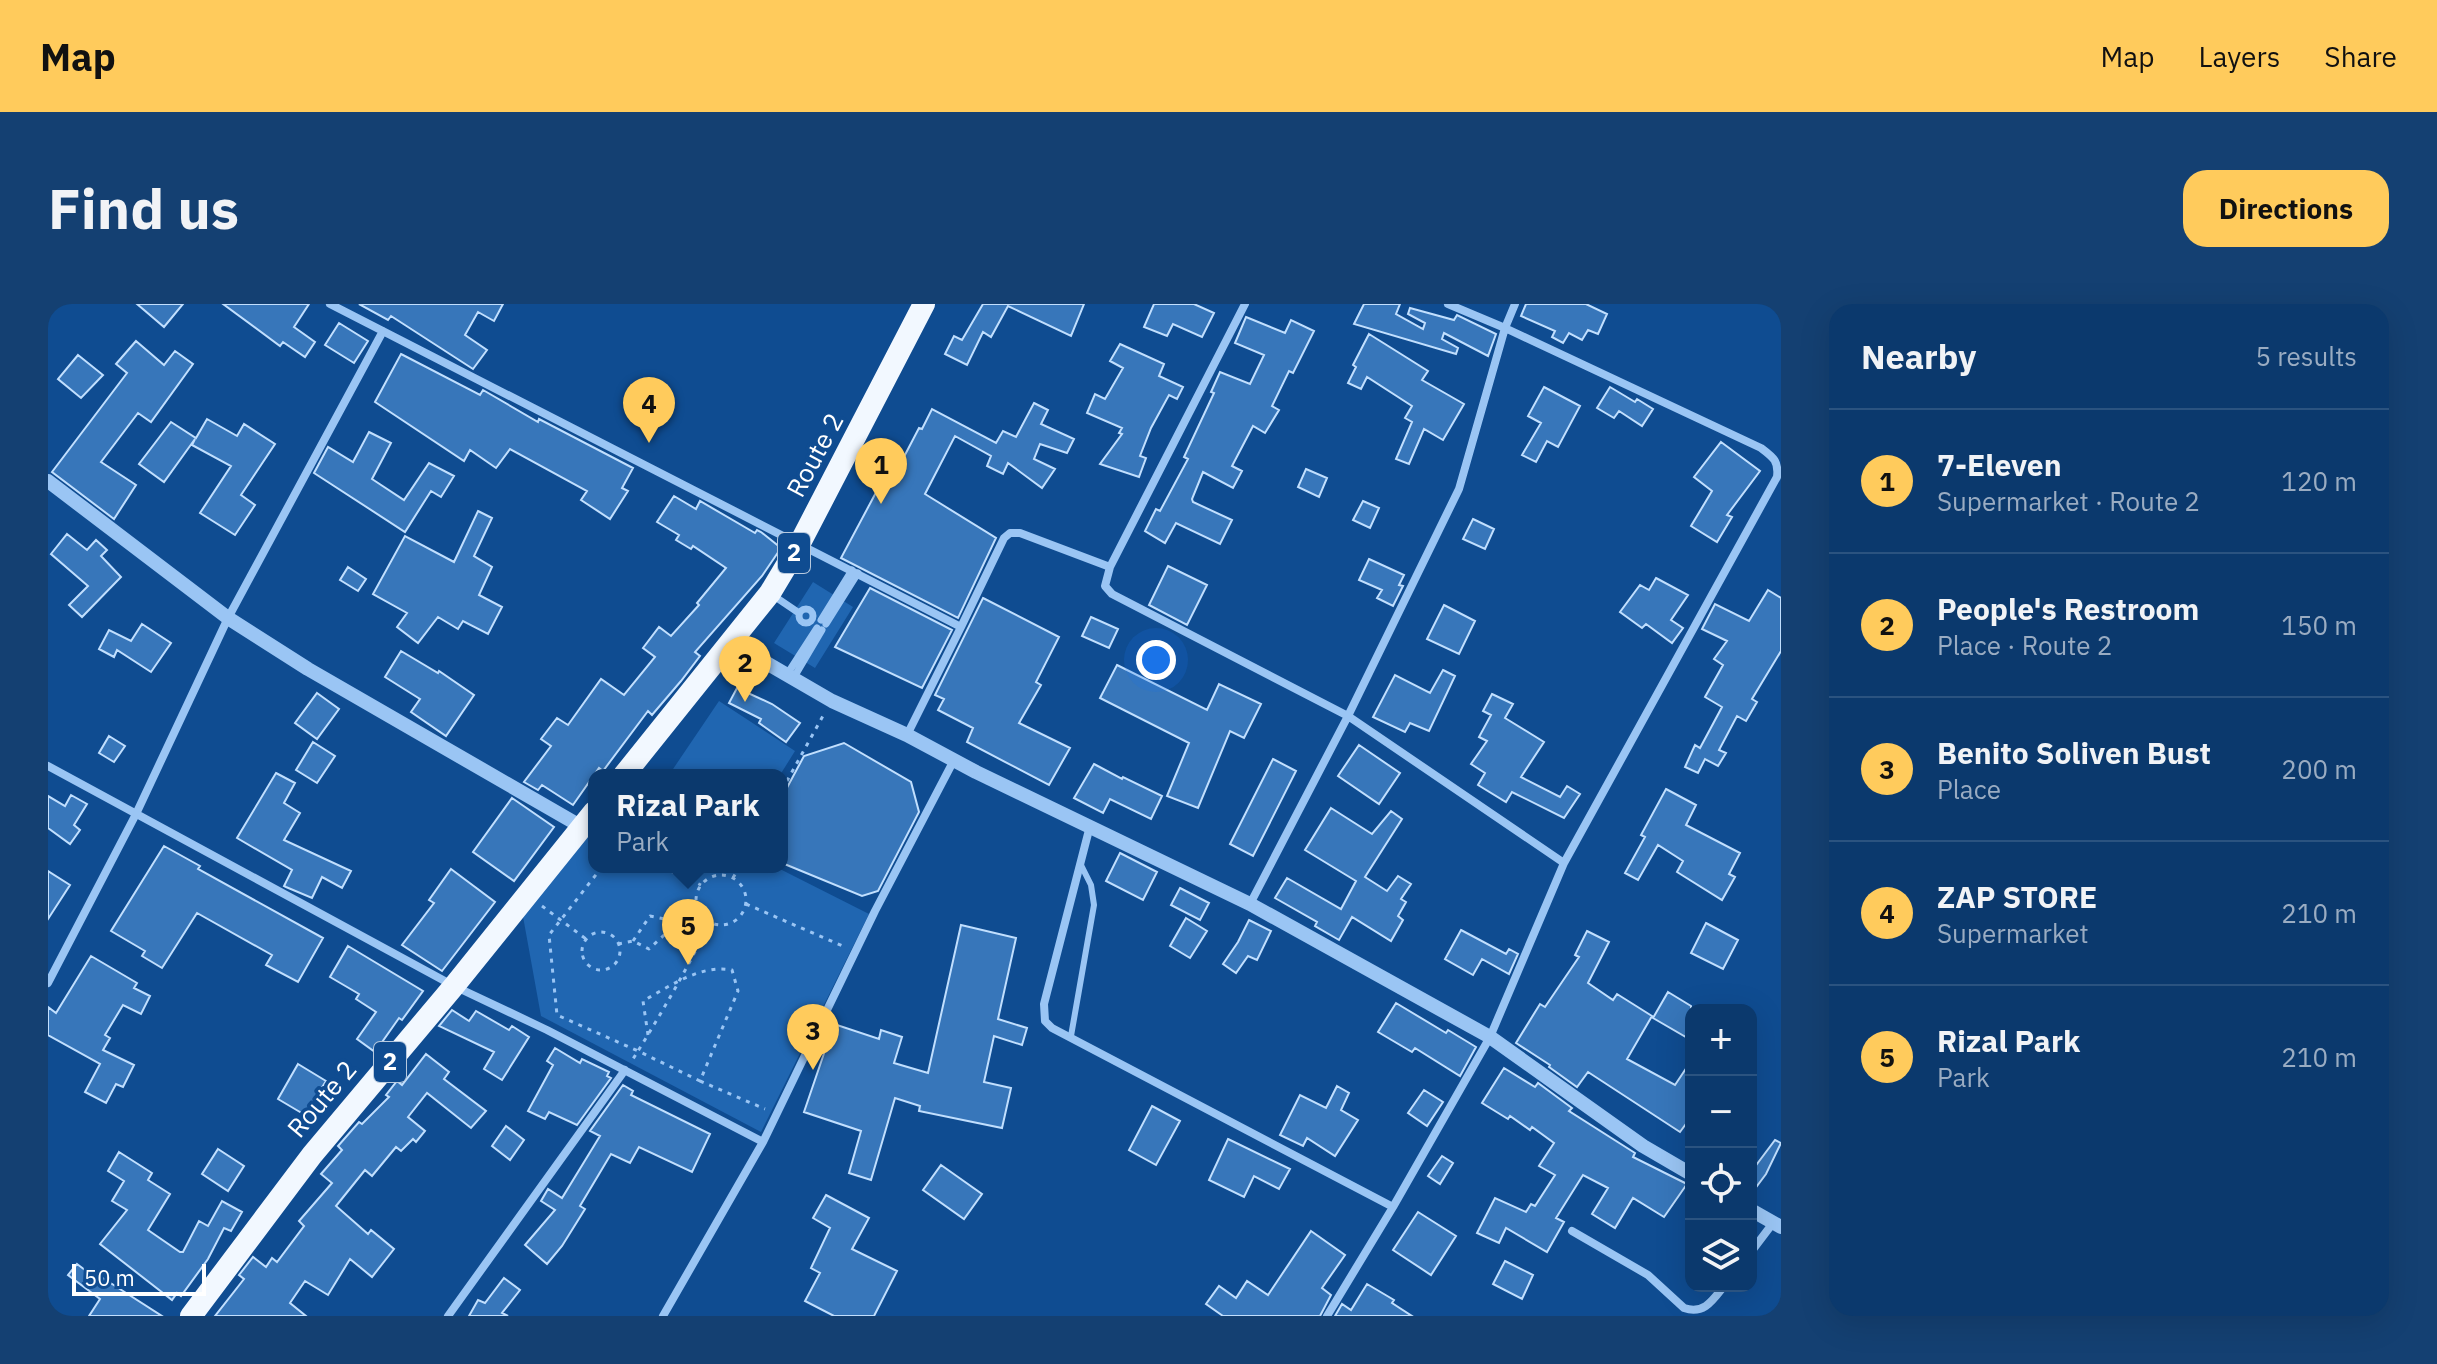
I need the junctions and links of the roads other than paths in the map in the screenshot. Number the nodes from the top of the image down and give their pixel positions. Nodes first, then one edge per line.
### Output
1 (330, 304) edge
2 (924, 304) edge
3 (1245, 304) edge
4 (1448, 304) edge
5 (1515, 304) edge
6 (1505, 328) junction
7 (383, 331) junction
8 (48, 481) edge
9 (800, 543) junction
10 (1110, 567) junction
11 (855, 572) junction
12 (770, 593) junction
13 (228, 618) junction
14 (819, 624) junction
15 (961, 627) junction
16 (732, 643) junction
17 (790, 678) junction
18 (1348, 716) junction
19 (907, 735) junction
20 (954, 760) junction
21 (48, 766) edge
22 (629, 769) edge
23 (136, 814) junction
24 (588, 820) edge
25 (1091, 825) junction
26 (1564, 863) junction
27 (1081, 865) junction
28 (1250, 904) junction
29 (48, 983) edge
30 (454, 986) junction
31 (1071, 1036) junction
32 (1490, 1037) junction
33 (625, 1070) junction
34 (763, 1142) junction
35 (1685, 1170) edge
36 (1393, 1207) junction
37 (1757, 1213) edge
38 (1777, 1225) edge
39 (1572, 1231) dead end
40 (1757, 1246) edge
41 (1719, 1292) edge
42 (191, 1316) edge
43 (448, 1316) edge
44 (663, 1316) edge
45 (1327, 1316) edge

1 - 7 street
2 - 9 highway, Route 2 / 2
3 - 10 street
4 - 6 street
5 - 6 street
6 - 18 street
6 - 26 street
7 - 9 street
7 - 13 street
8 - 13 street
9 - 11 street
9 - 12 highway, Route 2 / 2
10 - 15 street
10 - 18 street
11 - 14 street
11 - 15 street
12 - 14 street
12 - 16 highway, Route 2 / 2
13 - 23 street
13 - 24 street
14 - 17 street
15 - 19 street
16 - 17 street
16 - 22 highway, Route 2 / 2
17 - 19 street
18 - 26 street
18 - 28 street
19 - 20 street
20 - 25 street
20 - 34 street
21 - 23 street
23 - 29 street
23 - 30 street
24 - 30 highway, Route 2 / 2
25 - 27 street
25 - 28 street
26 - 32 street
27 - 31 lane
27 - 31 street
28 - 32 street
30 - 33 street
30 - 42 highway, Route 2 / 2
31 - 36 street
32 - 35 street
32 - 36 street
33 - 34 street
33 - 43 street
34 - 44 street
36 - 45 street
37 - 38 street
38 - 40 street
39 - 41 street

